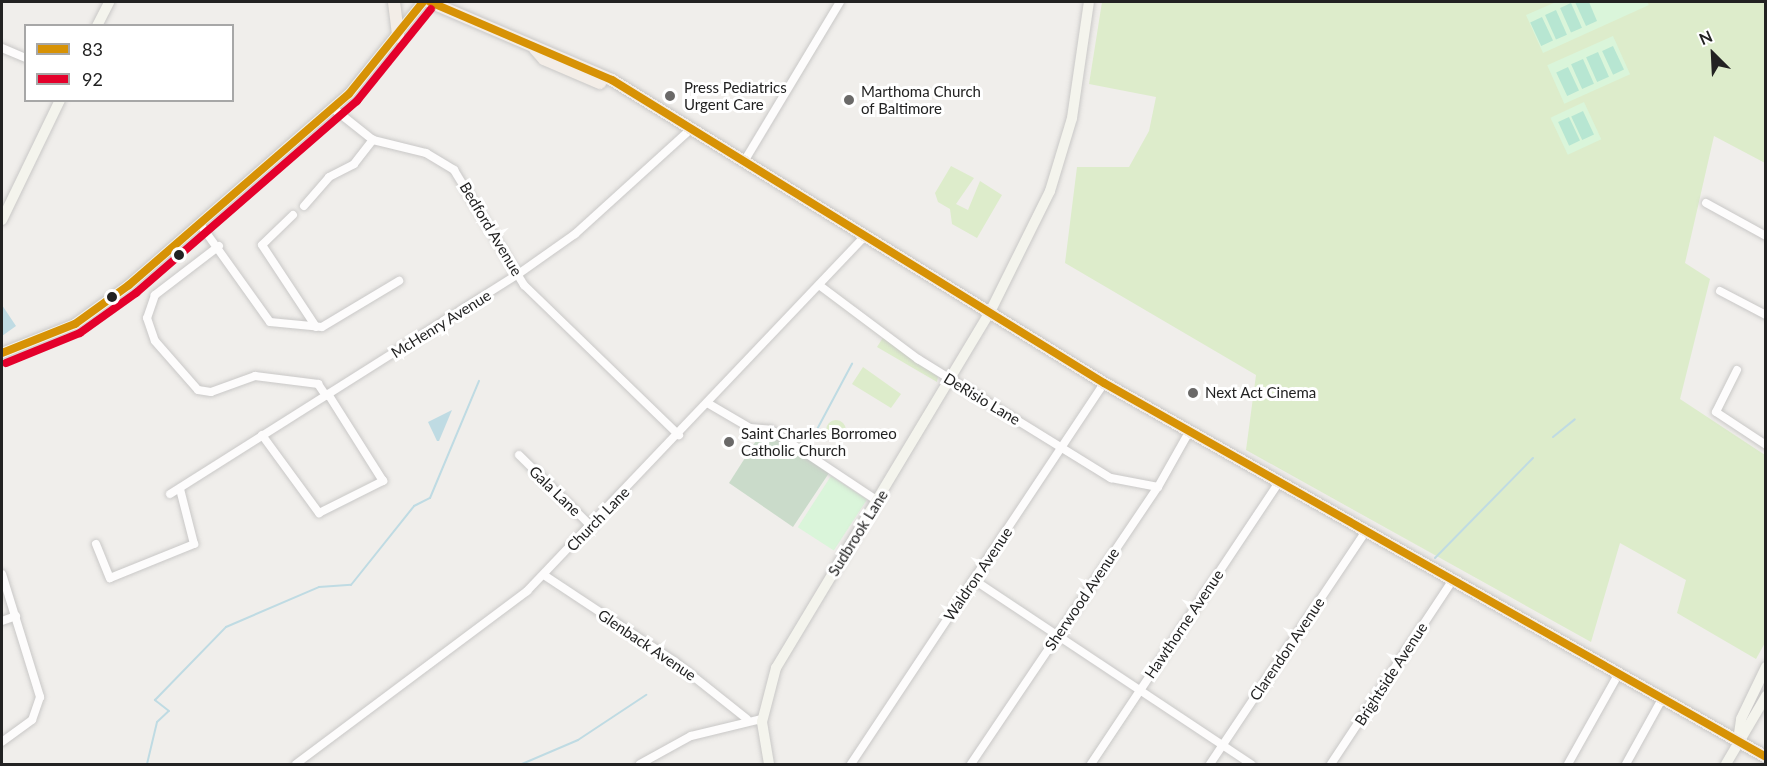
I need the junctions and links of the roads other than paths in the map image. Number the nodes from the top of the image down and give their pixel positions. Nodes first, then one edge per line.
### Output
1 (109, 2) edge
2 (394, 2) edge
3 (423, 2) edge
4 (430, 2) edge
5 (840, 2) edge
6 (1089, 2) edge
7 (98, 24) edge
8 (398, 37) junction
9 (2, 48) edge
10 (24, 57) edge
11 (59, 102) edge
12 (334, 109) junction
13 (692, 128) junction
14 (373, 140) junction
15 (744, 160) junction
16 (1706, 204) dead end
17 (303, 206) dead end
18 (293, 215) dead end
19 (2, 220) edge
20 (200, 224) junction
21 (866, 235) junction
22 (1766, 237) edge
23 (219, 246) junction
24 (517, 275) junction
25 (399, 281) dead end
26 (819, 285) junction
27 (1720, 291) dead end
28 (990, 312) junction
29 (1766, 315) edge
30 (316, 327) junction
31 (2, 353) edge
32 (1737, 370) dead end
33 (951, 379) junction
34 (1104, 383) junction
35 (327, 395) junction
36 (709, 404) junction
37 (1189, 432) junction
38 (262, 435) junction
39 (680, 435) junction
40 (1766, 445) edge
41 (1063, 448) junction
42 (519, 455) dead end
43 (1278, 484) junction
44 (1158, 487) junction
45 (180, 489) junction
46 (170, 494) dead end
47 (878, 501) junction
48 (591, 526) junction
49 (1365, 534) junction
50 (96, 544) dead end
51 (2, 574) edge
52 (543, 575) junction
53 (974, 580) junction
54 (1451, 583) junction
55 (16, 616) junction
56 (2, 621) edge
57 (1057, 636) junction
58 (1766, 667) edge
59 (1618, 675) junction
60 (1140, 691) junction
61 (1766, 696) edge
62 (1662, 699) junction
63 (747, 719) junction
64 (762, 719) junction
65 (1738, 741) junction
66 (2, 742) edge
67 (1223, 746) junction
68 (1766, 756) edge
69 (296, 765) edge
70 (640, 765) edge
71 (769, 765) edge
72 (851, 765) edge
73 (971, 765) edge
74 (1091, 765) edge
75 (1210, 765) edge
76 (1251, 765) edge
77 (1331, 765) edge
78 (1568, 765) edge
79 (1626, 765) edge
80 (1726, 765) edge

1 - 7 street
2 - 8 main road
3 - 8 street
4 - 13 main road
5 - 15 street
6 - 28 street, Sudbrook Lane
8 - 12 street
9 - 10 street
11 - 19 street
12 - 14 street, Bedford Avenue
12 - 20 street
13 - 15 main road
13 - 24 street, McHenry Avenue
14 - 17 street
14 - 24 street, Bedford Avenue
15 - 21 main road
16 - 22 street
18 - 30 street
20 - 23 street
20 - 31 street
21 - 26 street, Church Lane
21 - 28 main road
23 - 30 street
23 - 35 street
24 - 35 street, McHenry Avenue
24 - 39 street, Bedford Avenue
25 - 30 street
26 - 33 street, DeRisio Lane
26 - 36 street, Church Lane
27 - 29 street
28 - 33 street, Sudbrook Lane
28 - 34 main road
32 - 40 street
33 - 41 street, DeRisio Lane
33 - 47 street, Sudbrook Lane
34 - 37 main road
34 - 41 street, Waldron Avenue
35 - 38 street, McHenry Avenue
35 - 38 street
36 - 39 street, Church Lane
36 - 47 street
37 - 43 main road
37 - 44 street, Sherwood Avenue
38 - 45 street, McHenry Avenue
39 - 48 street, Church Lane
41 - 44 street, DeRisio Lane
41 - 53 street, Waldron Avenue
42 - 48 street, Gala Lane
43 - 49 main road
43 - 60 street, Hawthorne Avenue
44 - 57 street, Sherwood Avenue
45 - 46 street, McHenry Avenue
45 - 50 street
47 - 64 street, Sudbrook Lane
48 - 52 street, Church Lane
49 - 54 main road
49 - 67 street, Clarendon Avenue
51 - 55 street
52 - 63 street, Glenback Avenue
52 - 69 street, Church Lane
53 - 57 street
53 - 72 street, Waldron Avenue
54 - 59 main road
54 - 77 street, Brightside Avenue
55 - 56 street
55 - 66 street
57 - 60 street
57 - 73 street, Sherwood Avenue
58 - 65 street
59 - 62 main road
59 - 78 street
60 - 67 street
60 - 74 street, Hawthorne Avenue
61 - 65 street
62 - 65 main road
62 - 79 street
63 - 64 street
63 - 70 street
64 - 71 street, Sudbrook Lane
65 - 68 main road
65 - 80 street
67 - 75 street, Clarendon Avenue
67 - 76 street

